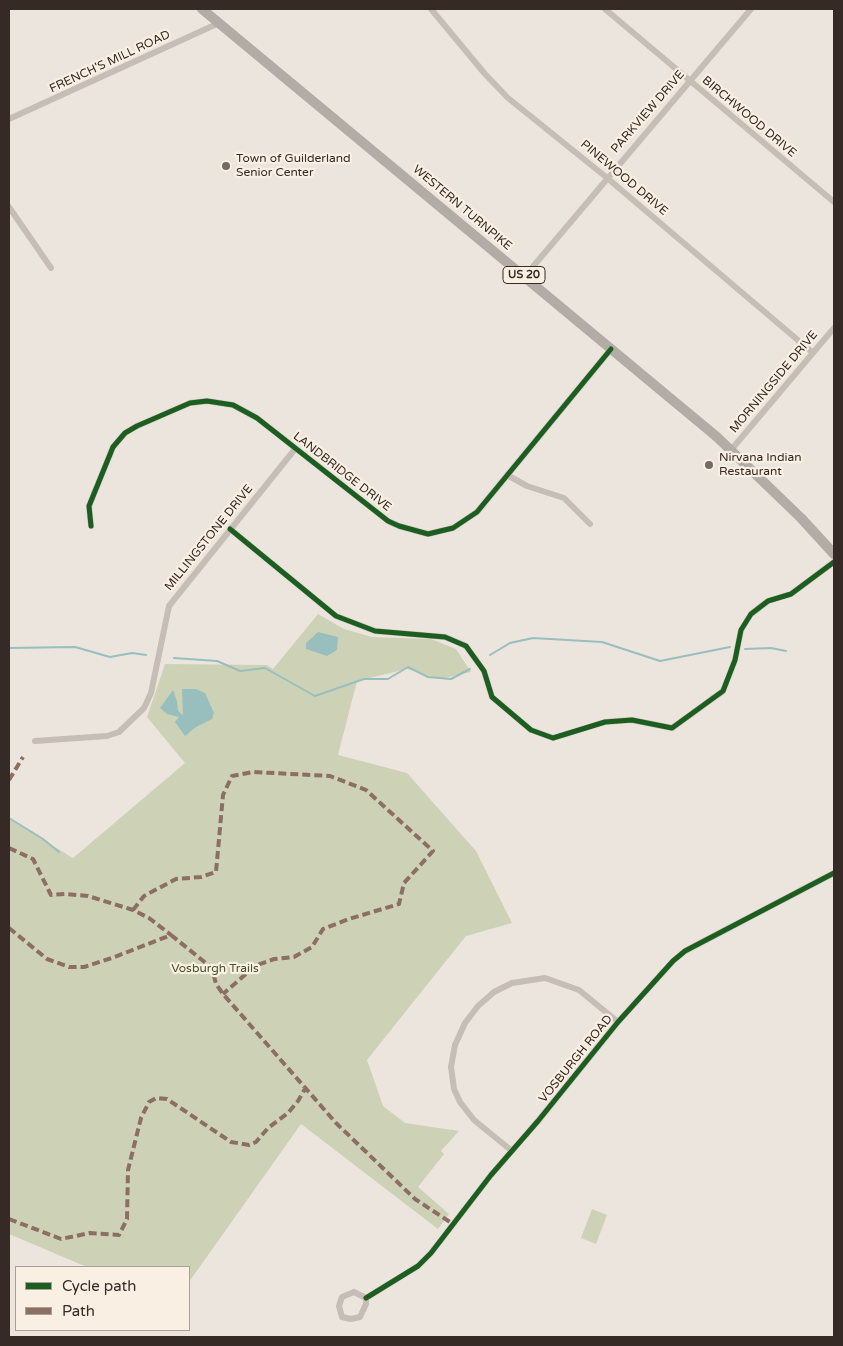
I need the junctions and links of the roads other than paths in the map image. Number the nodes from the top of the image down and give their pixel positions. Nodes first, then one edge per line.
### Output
1 (202, 9) edge
2 (432, 9) edge
3 (605, 9) edge
4 (751, 9) edge
5 (219, 23) junction
6 (690, 82) junction
7 (9, 119) edge
8 (606, 178) junction
9 (834, 202) edge
10 (9, 208) edge
11 (51, 268) dead end
12 (525, 276) junction
13 (834, 328) edge
14 (611, 349) junction
15 (813, 353) junction
16 (295, 449) junction
17 (731, 450) junction
18 (507, 475) junction
19 (590, 524) dead end
20 (91, 526) dead end
21 (230, 529) junction
22 (834, 554) edge
23 (834, 562) edge
24 (35, 741) dead end
25 (834, 873) edge
26 (618, 1022) junction
27 (512, 1151) junction
28 (366, 1298) junction

1 - 5 main road, WESTERN TURNPIKE / US 20
2 - 8 street, PINEWOOD DRIVE
3 - 6 street, BIRCHWOOD DRIVE
4 - 6 street, PARKVIEW DRIVE
5 - 7 street, FRENCH'S MILL ROAD
5 - 12 main road, WESTERN TURNPIKE / US 20
6 - 8 street, PARKVIEW DRIVE
6 - 9 street, BIRCHWOOD DRIVE
8 - 12 street, PARKVIEW DRIVE
8 - 15 street, PINEWOOD DRIVE
10 - 11 street
12 - 14 main road, WESTERN TURNPIKE / US 20
13 - 15 street, MORNINGSIDE DRIVE
14 - 17 main road, WESTERN TURNPIKE / US 20
14 - 18 street, LANDBRIDGE DRIVE
15 - 17 street, MORNINGSIDE DRIVE
16 - 18 street, LANDBRIDGE DRIVE
16 - 20 street, LANDBRIDGE DRIVE
16 - 21 street, MILLINGSTONE DRIVE
17 - 22 main road, WESTERN TURNPIKE / US 20
18 - 19 street
21 - 23 street
21 - 24 street, MILLINGSTONE DRIVE
25 - 26 street, VOSBURGH ROAD
26 - 27 street, VOSBURGH ROAD
26 - 27 street
27 - 28 street, VOSBURGH ROAD
28 - 28 street, VOSBURGH ROAD

